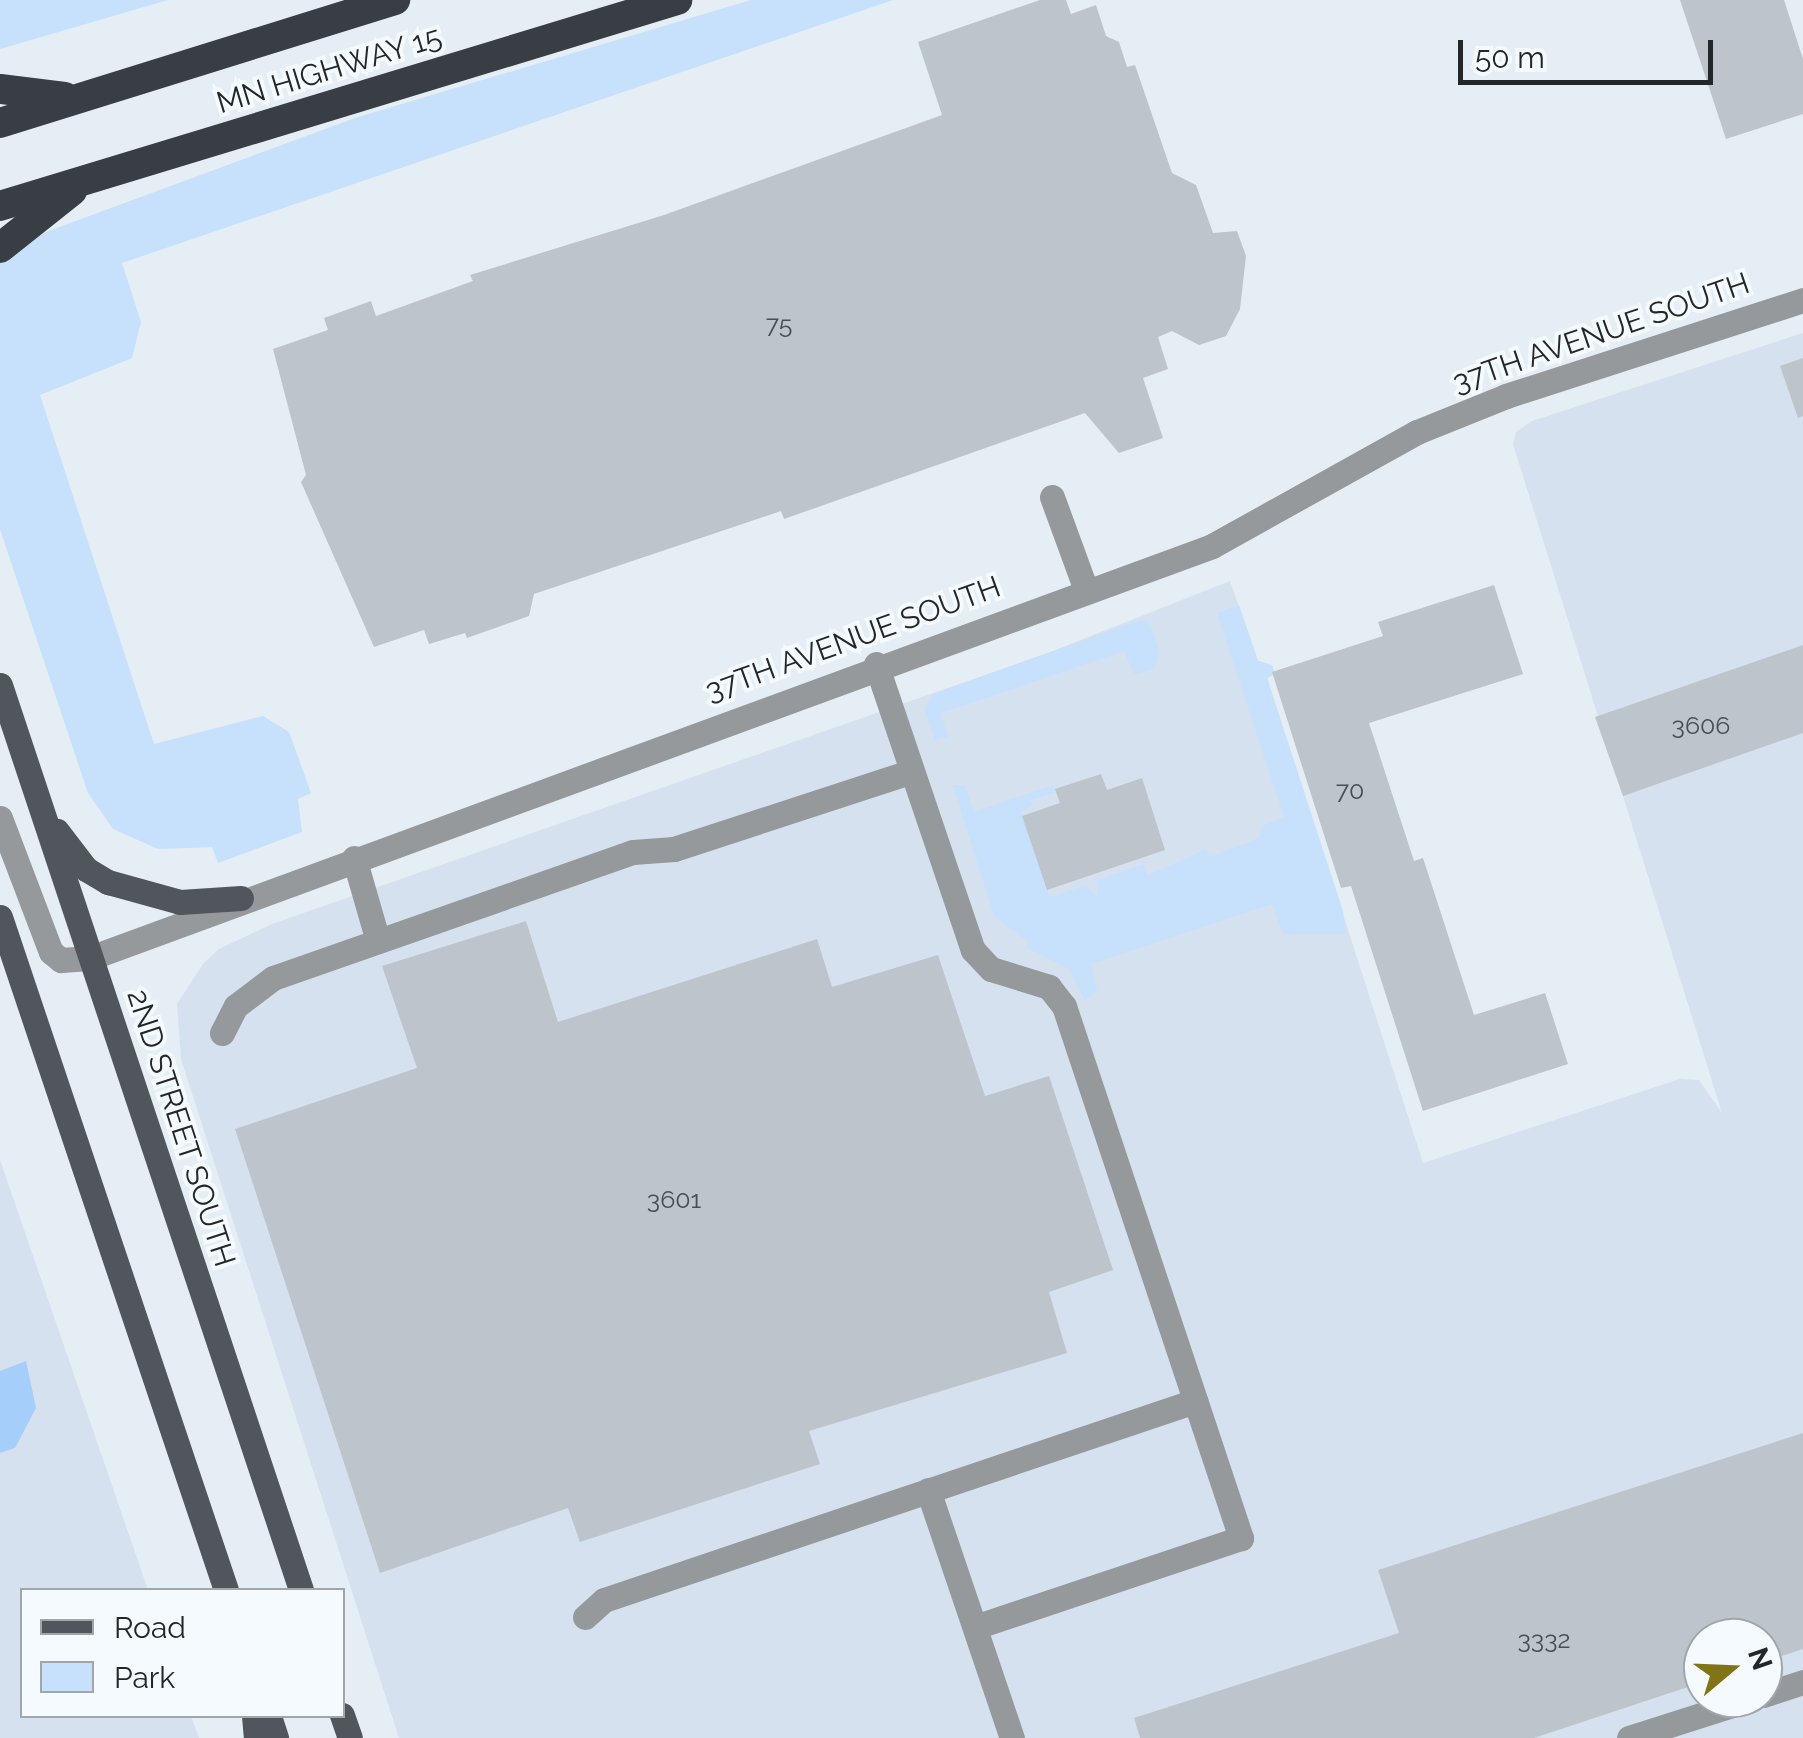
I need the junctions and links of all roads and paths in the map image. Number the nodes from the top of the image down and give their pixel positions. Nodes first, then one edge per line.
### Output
1 (395, 0) edge
2 (677, 0) edge
3 (0, 89) edge
4 (78, 99) junction
5 (0, 123) edge
6 (84, 182) junction
7 (0, 206) edge
8 (0, 248) edge
9 (1803, 300) edge
10 (1052, 497) dead end
11 (1086, 590) junction
12 (876, 664) junction
13 (0, 686) edge
14 (912, 771) junction
15 (40, 804) junction
16 (0, 818) edge
17 (354, 858) junction
18 (241, 898) junction
19 (0, 918) edge
20 (378, 941) junction
21 (90, 958) junction
22 (0, 981) edge
23 (28, 1000) junction
24 (222, 1033) dead end
25 (1195, 1401) junction
26 (928, 1490) junction
27 (225, 1588) edge
28 (300, 1588) edge
29 (585, 1617) dead end
30 (975, 1626) junction
31 (1692, 1718) edge
32 (1012, 1738) edge
33 (1630, 1738) edge

1 - 4 highway, MN HIGHWAY 15
2 - 6 highway, MN HIGHWAY 15
3 - 4 highway
4 - 5 highway, MN HIGHWAY 15
6 - 7 highway, MN HIGHWAY 15
6 - 8 highway
9 - 11 street, 37TH AVENUE SOUTH
10 - 11 street
11 - 12 street, 37TH AVENUE SOUTH
12 - 14 street
12 - 17 street, 37TH AVENUE SOUTH
13 - 15 main road, 2ND STREET SOUTH
14 - 20 street
14 - 25 street
15 - 18 main road
15 - 21 main road, 2ND STREET SOUTH
16 - 21 street
17 - 18 street, 37TH AVENUE SOUTH
17 - 20 street
18 - 21 street, 37TH AVENUE SOUTH
19 - 23 main road
20 - 24 street
21 - 28 main road, 2ND STREET SOUTH
22 - 23 main road
23 - 27 main road
25 - 26 street
25 - 30 street
26 - 29 street
26 - 30 street
30 - 32 street
31 - 33 street

